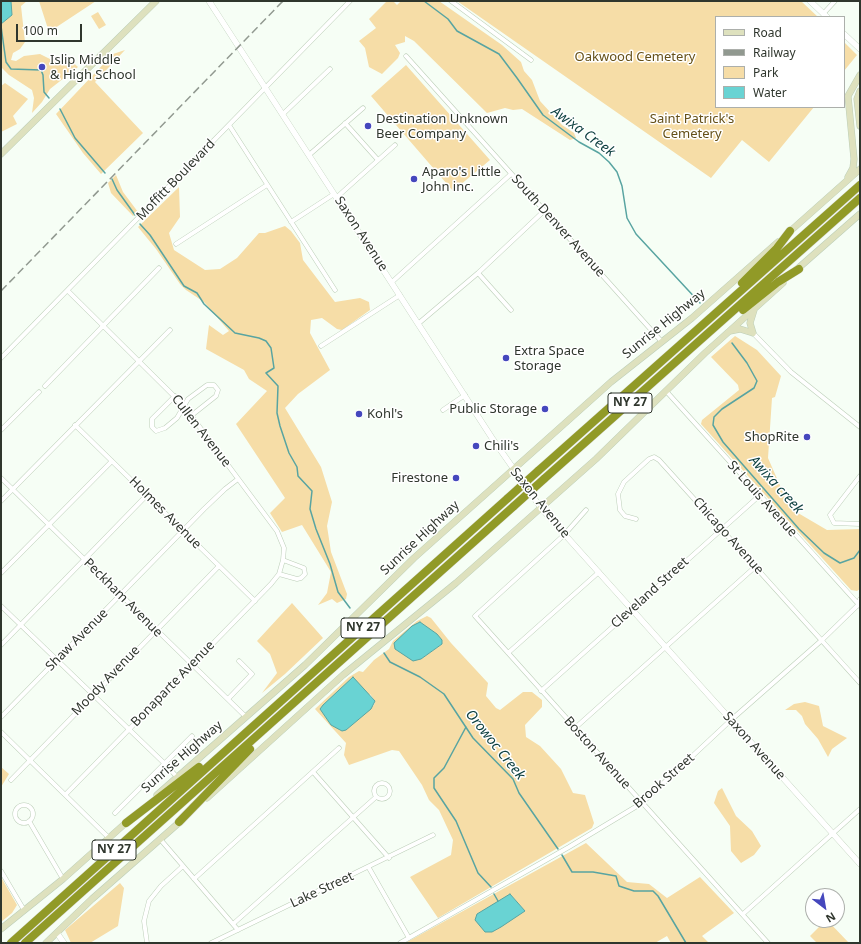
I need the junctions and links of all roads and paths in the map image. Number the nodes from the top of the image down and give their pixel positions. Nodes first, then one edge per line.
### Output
1 (156, 1) edge
2 (209, 1) edge
3 (350, 1) edge
4 (451, 1) edge
5 (810, 1) edge
6 (836, 1) edge
7 (825, 15) edge
8 (845, 35) edge
9 (860, 49) edge
10 (406, 56) dead end
11 (531, 60) dead end
12 (330, 69) dead end
13 (860, 75) edge
14 (265, 88) junction
15 (860, 91) edge
16 (363, 108) dead end
17 (282, 114) junction
18 (345, 123) junction
19 (229, 125) junction
20 (860, 126) edge
21 (395, 144) dead end
22 (1, 154) edge
23 (309, 155) junction
24 (378, 160) junction
25 (860, 169) edge
26 (511, 174) junction
27 (842, 184) junction
28 (267, 185) junction
29 (860, 185) edge
30 (336, 195) junction
31 (860, 198) edge
32 (544, 211) junction
33 (860, 214) edge
34 (291, 222) junction
35 (790, 231) junction
36 (176, 244) dead end
37 (159, 268) dead end
38 (799, 268) junction
39 (478, 273) junction
40 (392, 282) junction
41 (68, 290) junction
42 (335, 290) dead end
43 (400, 295) junction
44 (755, 308) junction
45 (510, 310) dead end
46 (711, 318) junction
47 (419, 323) junction
48 (103, 325) junction
49 (717, 327) junction
50 (170, 330) dead end
51 (728, 332) junction
52 (753, 333) junction
53 (662, 342) junction
54 (321, 346) dead end
55 (1, 358) edge
56 (139, 360) junction
57 (45, 386) dead end
58 (666, 391) junction
59 (40, 392) dead end
60 (465, 395) junction
61 (175, 396) junction
62 (184, 406) junction
63 (443, 410) dead end
64 (192, 415) junction
65 (75, 425) junction
66 (860, 427) edge
67 (1, 430) edge
68 (112, 461) junction
69 (513, 470) junction
70 (860, 476) edge
71 (1, 478) edge
72 (238, 479) junction
73 (12, 489) junction
74 (148, 495) junction
75 (759, 496) junction
76 (1, 501) edge
77 (541, 508) junction
78 (586, 510) dead end
79 (636, 519) dead end
80 (860, 524) edge
81 (49, 525) junction
82 (722, 529) junction
83 (183, 531) junction
84 (564, 535) junction
85 (84, 560) junction
86 (283, 560) junction
87 (219, 566) junction
88 (755, 567) junction
89 (599, 572) junction
90 (1, 573) edge
91 (279, 574) junction
92 (120, 596) junction
93 (860, 599) edge
94 (255, 601) junction
95 (1, 606) edge
96 (859, 606) edge
97 (632, 609) junction
98 (21, 625) junction
99 (156, 630) junction
100 (822, 640) junction
101 (1, 645) edge
102 (665, 647) junction
103 (508, 653) junction
104 (56, 660) junction
105 (240, 661) dead end
106 (192, 665) junction
107 (860, 683) edge
108 (541, 691) junction
109 (93, 695) junction
110 (228, 699) junction
111 (1, 716) edge
112 (246, 717) junction
113 (276, 719) junction
114 (731, 720) junction
115 (575, 728) junction
116 (129, 729) junction
117 (1, 732) edge
118 (192, 736) dead end
119 (339, 748) dead end
120 (218, 758) junction
121 (30, 760) junction
122 (165, 764) junction
123 (314, 772) junction
124 (176, 777) junction
125 (11, 780) dead end
126 (66, 794) junction
127 (376, 797) dead end
128 (642, 803) junction
129 (860, 808) edge
130 (115, 813) dead end
131 (353, 817) junction
132 (29, 821) junction
133 (180, 822) junction
134 (126, 823) junction
135 (833, 834) junction
136 (433, 835) dead end
137 (109, 838) junction
138 (160, 839) junction
139 (389, 858) junction
140 (860, 864) edge
141 (183, 866) junction
142 (369, 868) junction
143 (1, 871) edge
144 (63, 879) junction
145 (194, 879) junction
146 (24, 910) junction
147 (743, 914) junction
148 (233, 924) junction
149 (1, 929) edge
150 (238, 930) junction
151 (57, 933) junction
152 (409, 938) junction
153 (11, 943) edge
154 (25, 943) edge
155 (46, 943) edge
156 (64, 943) edge
157 (146, 943) edge
158 (211, 943) edge
159 (400, 943) edge
160 (768, 943) edge

1 - 22 main road
2 - 14 street, Saxon Avenue
3 - 14 street, Moffitt Boulevard
4 - 11 street
5 - 7 street
6 - 7 street
8 - 9 street
10 - 26 street, South Denver Avenue
12 - 17 street
13 - 27 main road
14 - 17 street, Saxon Avenue
14 - 19 street, Moffitt Boulevard
15 - 20 main road
16 - 18 street
17 - 23 street, Saxon Avenue
18 - 23 street
18 - 24 street
19 - 28 street
19 - 41 street, Moffitt Boulevard
21 - 24 street
23 - 30 street, Saxon Avenue
24 - 30 street
25 - 27 main road, Sunrise Highway
26 - 32 street, South Denver Avenue
26 - 40 street
27 - 35 main road, Sunrise Highway
28 - 34 street
28 - 36 street
29 - 46 highway, Sunrise Highway / NY 27
30 - 34 street
30 - 40 street, Saxon Avenue
31 - 49 highway, NY 27
32 - 39 street
32 - 53 street, South Denver Avenue
33 - 38 main road
34 - 42 street
35 - 46 highway
35 - 53 main road, Sunrise Highway
37 - 48 street
38 - 44 main road
38 - 49 highway
39 - 45 street
39 - 47 street
40 - 43 street, Saxon Avenue
41 - 48 street, Cullen Avenue
41 - 55 street, Moffitt Boulevard
43 - 47 street, Saxon Avenue
43 - 54 street
44 - 51 main road
44 - 52 main road
46 - 120 highway, Sunrise Highway / NY 27, bridge
47 - 60 street, Saxon Avenue
48 - 56 street, Cullen Avenue
48 - 57 street
49 - 113 highway, NY 27, bridge
50 - 56 street
51 - 52 main road
51 - 58 main road
52 - 66 street
53 - 69 main road, Sunrise Highway
56 - 61 street, Cullen Avenue
56 - 65 street
58 - 75 street, St Louis Avenue
58 - 77 main road
59 - 67 street
60 - 63 street
60 - 69 street, Saxon Avenue
61 - 62 street, Cullen Avenue
61 - 62 street
62 - 64 street, Cullen Avenue
62 - 64 street
64 - 72 street, Cullen Avenue
65 - 68 street, Holmes Avenue
65 - 73 street
68 - 74 street, Holmes Avenue
68 - 81 street
69 - 77 street, Saxon Avenue
69 - 112 main road, Sunrise Highway
70 - 80 street
71 - 73 street, Peckham Avenue
72 - 83 street, Shaw Avenue
72 - 86 street, Cullen Avenue
73 - 76 street
73 - 81 street, Peckham Avenue
74 - 83 street, Holmes Avenue
74 - 85 street
75 - 82 street, Cleveland Street
75 - 96 street, St Louis Avenue
77 - 84 street, Saxon Avenue
77 - 133 main road
78 - 84 street
79 - 82 street, Chicago Avenue
81 - 85 street, Peckham Avenue
81 - 90 street
82 - 88 street, Chicago Avenue
82 - 97 street, Cleveland Street
83 - 87 street, Holmes Avenue
83 - 92 street, Shaw Avenue
84 - 89 street, Saxon Avenue
84 - 103 street, Boston Avenue
85 - 92 street, Peckham Avenue
85 - 98 street
86 - 91 street, Cullen Avenue
86 - 91 street
87 - 94 street, Holmes Avenue
87 - 99 street, Moody Avenue
88 - 100 street, Chicago Avenue
88 - 102 street
89 - 97 street, Saxon Avenue
89 - 103 street
91 - 94 street, Bonaparte Avenue
92 - 99 street, Peckham Avenue
92 - 104 street, Shaw Avenue
93 - 96 street
94 - 106 street, Bonaparte Avenue
95 - 98 street
96 - 100 street, Brook Street
97 - 102 street, Saxon Avenue
97 - 108 street, Cleveland Street
98 - 101 street
98 - 104 street
99 - 106 street, Peckham Avenue
99 - 109 street, Moody Avenue
100 - 107 street, Chicago Avenue
100 - 114 street, Brook Street
102 - 114 street, Saxon Avenue
102 - 115 street
103 - 108 street, Boston Avenue
104 - 109 street
104 - 111 street, Shaw Avenue
105 - 110 street
106 - 110 street, Peckham Avenue
106 - 116 street, Bonaparte Avenue
108 - 115 street, Boston Avenue
109 - 116 street
109 - 121 street, Moody Avenue
110 - 112 street, Peckham Avenue
112 - 124 main road, Sunrise Highway
113 - 133 highway
113 - 154 highway, NY 27
114 - 128 street, Brook Street
114 - 135 street, Saxon Avenue
115 - 128 street, Boston Avenue
116 - 122 street
116 - 126 street, Bonaparte Avenue
117 - 121 street
118 - 122 street
119 - 123 street
120 - 134 highway
120 - 153 highway, Sunrise Highway / NY 27
121 - 125 street, Moody Avenue
121 - 126 street
122 - 124 street
122 - 130 street
123 - 131 street
123 - 145 street
124 - 134 main road, Sunrise Highway
126 - 137 street
127 - 131 street
128 - 147 street, Boston Avenue
128 - 152 street, Brook Street
129 - 135 street
131 - 139 street
131 - 148 street
132 - 132 street
132 - 144 street
133 - 138 main road
134 - 137 main road, Sunrise Highway
135 - 140 street, Saxon Avenue
135 - 147 street
136 - 139 street, Lake Street
137 - 144 main road, Sunrise Highway
138 - 141 street
138 - 151 main road
139 - 142 street, Lake Street
141 - 145 street
141 - 157 street
142 - 150 street, Lake Street
142 - 152 street
143 - 146 street
144 - 146 main road, Sunrise Highway
145 - 148 street
146 - 149 main road, Sunrise Highway
147 - 160 street, Boston Avenue
148 - 150 street
150 - 158 street, Lake Street
151 - 155 main road
151 - 156 street
152 - 159 street, Brook Street

